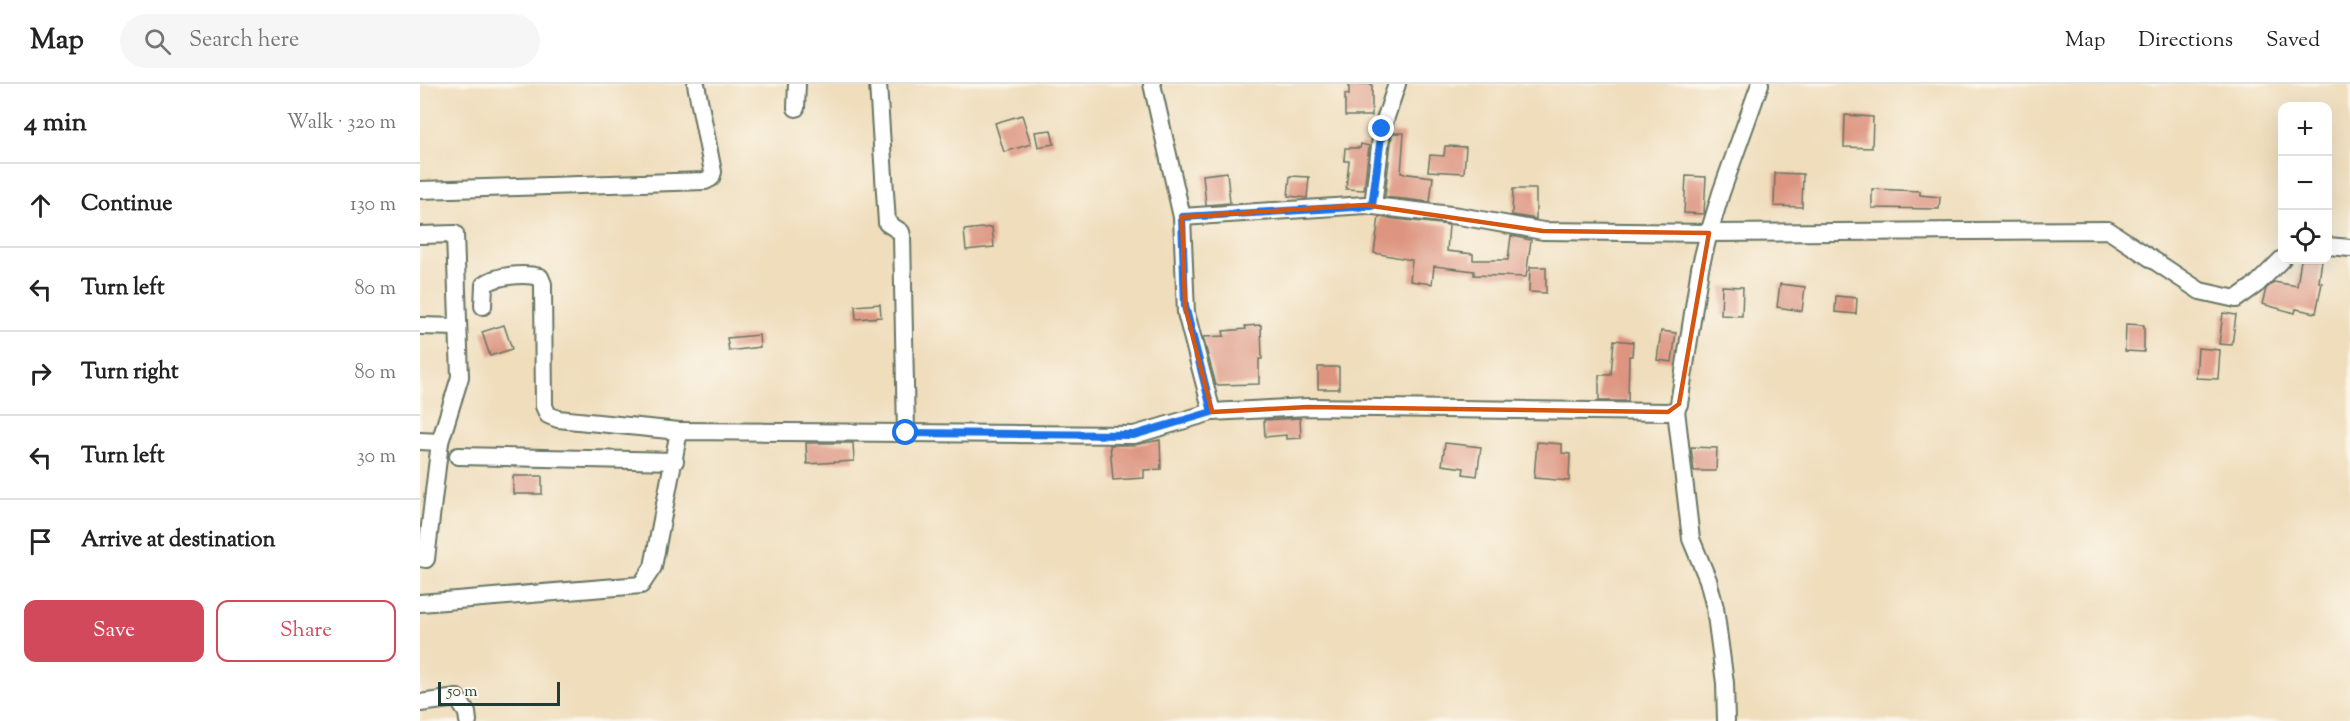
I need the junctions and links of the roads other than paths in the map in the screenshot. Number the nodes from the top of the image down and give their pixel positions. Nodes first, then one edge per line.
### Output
1 (696, 84) edge
2 (797, 84) edge
3 (878, 84) edge
4 (1152, 84) edge
5 (1397, 84) edge
6 (1760, 84) edge
7 (796, 108) dead end
8 (420, 190) edge
9 (1372, 206) junction
10 (1182, 217) junction
11 (1709, 233) junction
12 (420, 235) edge
13 (2332, 246) edge
14 (2350, 248) edge
15 (2278, 264) edge
16 (483, 306) dead end
17 (420, 326) edge
18 (458, 327) junction
19 (1676, 410) junction
20 (1212, 412) junction
21 (679, 431) junction
22 (906, 433) junction
23 (420, 441) edge
24 (440, 442) junction
25 (458, 456) dead end
26 (675, 461) junction
27 (420, 558) edge
28 (420, 603) edge
29 (420, 703) edge
30 (468, 721) edge
31 (1726, 721) edge

1 - 8 street
2 - 7 street
3 - 22 street
4 - 10 street
5 - 9 street
6 - 11 street
9 - 10 street
9 - 11 street
10 - 20 street
11 - 15 street
11 - 19 street
12 - 18 street
13 - 14 street
16 - 21 street
17 - 18 street
18 - 24 street
19 - 20 street
19 - 31 street
20 - 22 street
21 - 22 street
21 - 26 street
23 - 24 street
24 - 27 street
25 - 26 street
26 - 28 street
29 - 30 street

